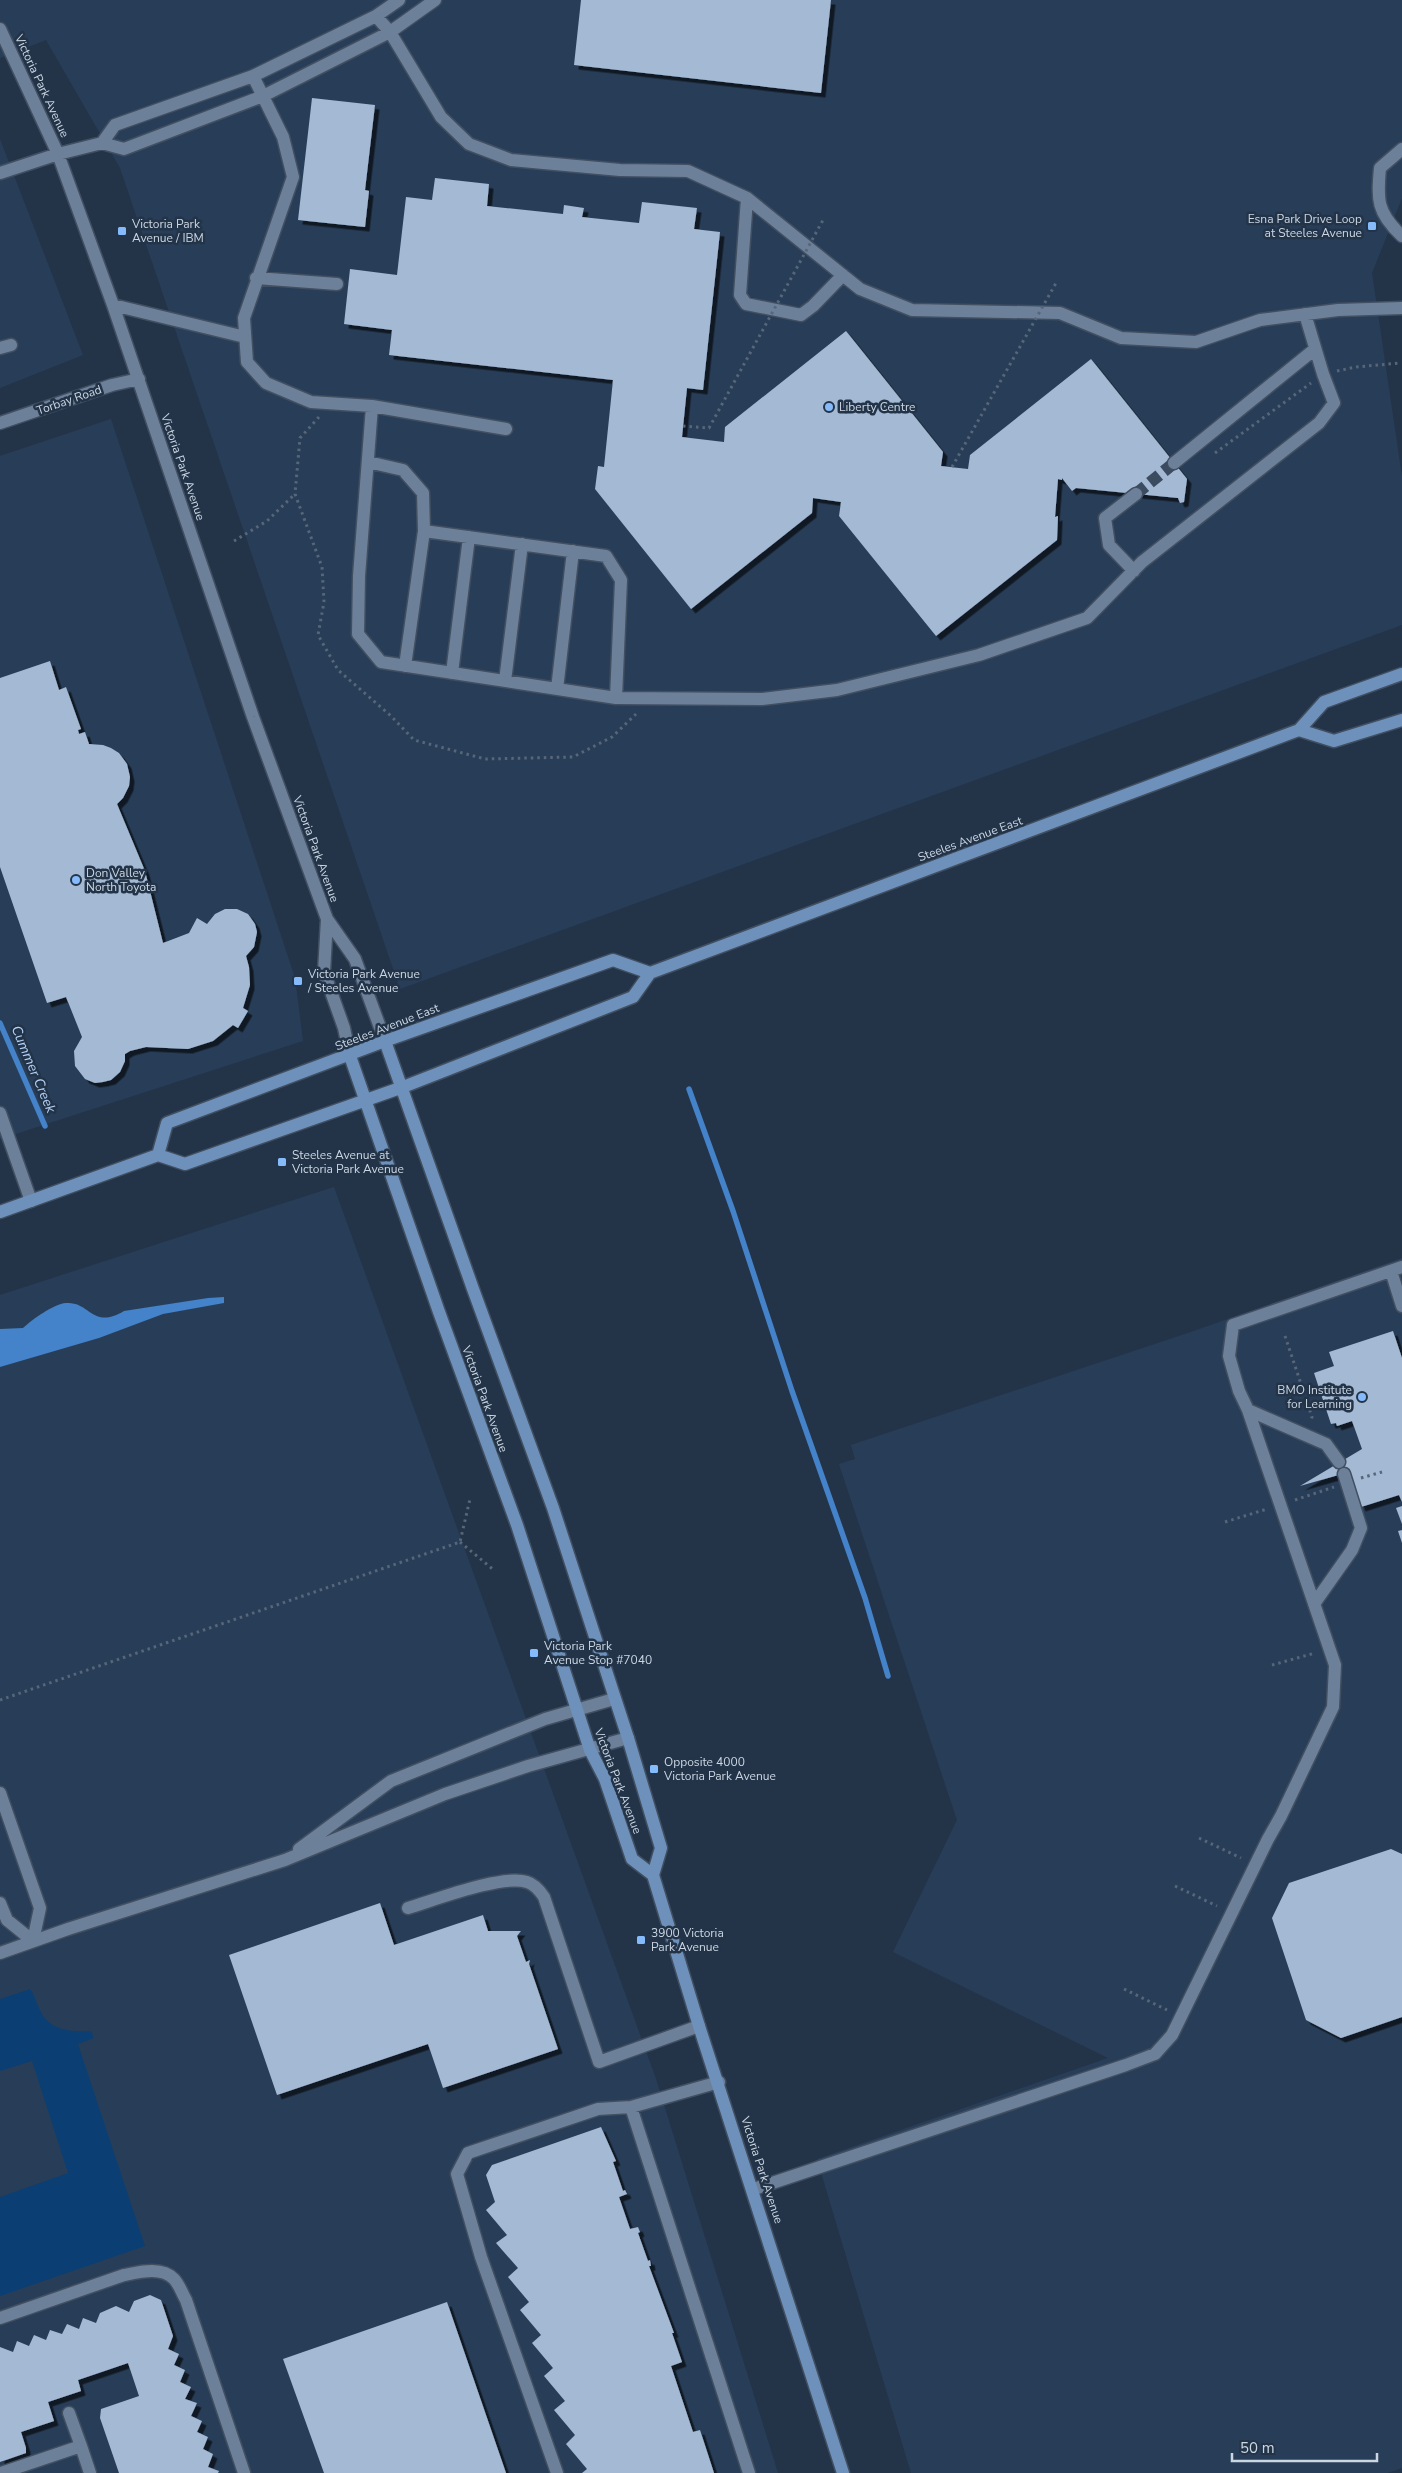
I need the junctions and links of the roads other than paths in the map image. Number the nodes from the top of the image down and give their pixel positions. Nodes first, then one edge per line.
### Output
1 (399, 0) edge
2 (435, 0) edge
3 (376, 16) junction
4 (0, 29) edge
5 (390, 32) junction
6 (253, 76) junction
7 (263, 96) junction
8 (102, 143) junction
9 (1402, 149) edge
10 (58, 154) junction
11 (0, 173) edge
12 (747, 198) junction
13 (1402, 236) edge
14 (843, 275) junction
15 (256, 278) junction
16 (337, 284) dead end
17 (113, 305) junction
18 (1402, 308) edge
19 (1305, 314) junction
20 (245, 337) junction
21 (1315, 348) junction
22 (139, 379) junction
23 (372, 406) junction
24 (0, 423) edge
25 (506, 429) dead end
26 (368, 462) junction
27 (1174, 463) tunnel mouth
28 (1136, 494) tunnel mouth
29 (424, 531) junction
30 (470, 537) junction
31 (522, 544) junction
32 (573, 551) junction
33 (1134, 571) junction
34 (405, 666) junction
35 (452, 673) junction
36 (1402, 674) edge
37 (505, 681) junction
38 (557, 689) junction
39 (616, 698) junction
40 (1402, 720) edge
41 (1299, 730) junction
42 (328, 919) junction
43 (650, 973) junction
44 (385, 1041) junction
45 (350, 1056) junction
46 (403, 1087) junction
47 (364, 1101) junction
48 (0, 1114) edge
49 (158, 1155) junction
50 (31, 1201) junction
51 (0, 1212) edge
52 (1396, 1269) edge
53 (1402, 1306) edge
54 (1248, 1410) junction
55 (1314, 1604) junction
56 (614, 1698) junction
57 (577, 1709) junction
58 (628, 1738) junction
59 (590, 1750) junction
60 (0, 1793) edge
61 (285, 1860) junction
62 (653, 1875) junction
63 (0, 1902) edge
64 (408, 1908) dead end
65 (33, 1941) junction
66 (0, 1954) edge
67 (700, 2026) junction
68 (719, 2082) junction
69 (631, 2107) junction
70 (754, 2189) junction
71 (0, 2318) edge
72 (69, 2413) dead end
73 (82, 2446) junction
74 (1, 2473) edge
75 (90, 2473) edge
76 (244, 2473) edge
77 (557, 2473) edge
78 (749, 2473) edge
79 (843, 2473) edge

1 - 3 street
2 - 5 street
3 - 5 street
3 - 6 street
4 - 10 street, Victoria Park Avenue
5 - 7 street
5 - 12 street
6 - 7 street
6 - 8 street
7 - 8 street
7 - 15 street
8 - 10 street
9 - 13 street
10 - 11 street
10 - 17 street, Victoria Park Avenue
12 - 14 street
12 - 14 street
14 - 19 street
15 - 16 street
15 - 20 street
17 - 20 street
17 - 22 street, Victoria Park Avenue
18 - 19 street
19 - 21 street
20 - 23 street
21 - 27 street
21 - 33 street
22 - 24 street, Torbay Road
22 - 42 street, Victoria Park Avenue
23 - 25 street
23 - 26 street
26 - 29 street
26 - 34 street
28 - 33 street
29 - 30 street
29 - 34 street
30 - 31 street
30 - 35 street
31 - 32 street
31 - 37 street
32 - 38 street
32 - 39 street
33 - 39 street
34 - 35 street
35 - 37 street
36 - 41 main road, Steeles Avenue East
37 - 38 street
38 - 39 street
40 - 41 main road
41 - 43 main road, Steeles Avenue East
42 - 44 street, Victoria Park Avenue
42 - 45 street, Victoria Park Avenue
43 - 44 main road, Steeles Avenue East
43 - 46 main road
44 - 45 main road, Steeles Avenue East
44 - 46 main road, Victoria Park Avenue
45 - 47 main road, Victoria Park Avenue
45 - 49 main road, Steeles Avenue East
46 - 47 main road
46 - 56 main road, Victoria Park Avenue
47 - 49 main road
47 - 57 main road, Victoria Park Avenue
48 - 50 street
49 - 50 main road
50 - 51 main road
52 - 53 street
52 - 54 street
54 - 55 street
54 - 55 street
55 - 70 street
56 - 57 street
56 - 58 main road, Victoria Park Avenue
57 - 59 main road, Victoria Park Avenue
57 - 61 street
58 - 59 street
58 - 62 main road, Victoria Park Avenue
59 - 61 street
59 - 62 main road, Victoria Park Avenue
60 - 65 street
61 - 65 street
62 - 67 main road, Victoria Park Avenue
63 - 65 street
64 - 67 street
65 - 66 street
67 - 68 main road, Victoria Park Avenue
68 - 69 street
68 - 70 main road, Victoria Park Avenue
69 - 77 street
69 - 78 street
70 - 79 main road, Victoria Park Avenue
71 - 76 street
72 - 73 street
73 - 74 street
73 - 75 street

